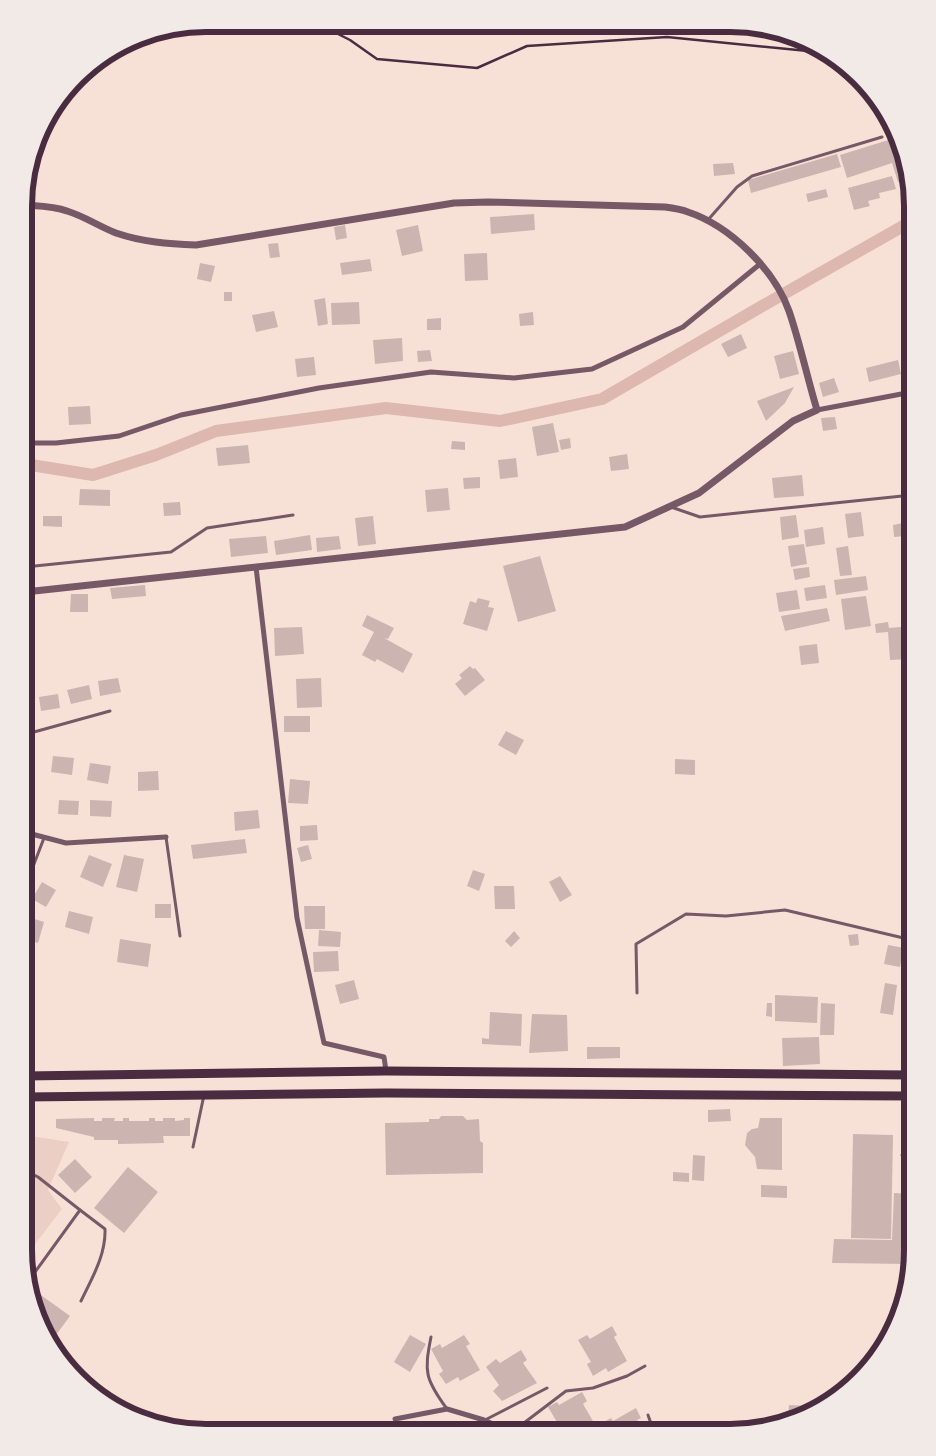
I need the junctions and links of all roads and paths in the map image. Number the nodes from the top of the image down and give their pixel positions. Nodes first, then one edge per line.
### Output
1 (334, 32) edge
2 (806, 51) edge
3 (882, 136) dead end
4 (32, 205) edge
5 (707, 221) junction
6 (760, 264) junction
7 (904, 394) edge
8 (817, 410) junction
9 (32, 443) edge
10 (904, 496) edge
11 (670, 507) junction
12 (294, 515) dead end
13 (32, 565) edge
14 (256, 567) junction
15 (32, 591) edge
16 (110, 711) dead end
17 (32, 733) edge
18 (32, 834) edge
19 (44, 837) junction
20 (166, 837) joint
21 (32, 869) edge
22 (180, 936) dead end
23 (903, 938) edge
24 (637, 993) dead end
25 (386, 1071) junction
26 (903, 1075) edge
27 (32, 1076) edge
28 (204, 1095) junction
29 (903, 1096) edge
30 (32, 1097) edge
31 (193, 1147) dead end
32 (32, 1174) edge
33 (80, 1210) junction
34 (34, 1273) edge
35 (81, 1301) dead end
36 (431, 1336) dead end
37 (645, 1366) dead end
38 (547, 1388) dead end
39 (447, 1408) junction
40 (648, 1415) dead end
41 (396, 1419) dead end
42 (484, 1420) junction
43 (493, 1424) edge
44 (522, 1424) edge
45 (651, 1424) edge

1 - 2 path
3 - 5 lane
4 - 5 street
5 - 6 street
6 - 8 street
6 - 9 street
7 - 8 street
8 - 11 street
10 - 11 lane
11 - 14 street
12 - 13 lane
14 - 15 street
14 - 25 street
16 - 17 lane
18 - 19 street
19 - 20 street
19 - 21 lane
20 - 22 lane
23 - 24 lane
25 - 26 main road
25 - 27 main road
28 - 29 main road
28 - 30 main road
28 - 31 lane
32 - 33 lane
33 - 34 lane
33 - 35 lane
36 - 39 lane
37 - 44 lane
38 - 42 lane
39 - 41 street
39 - 42 street
40 - 45 lane
42 - 43 street

